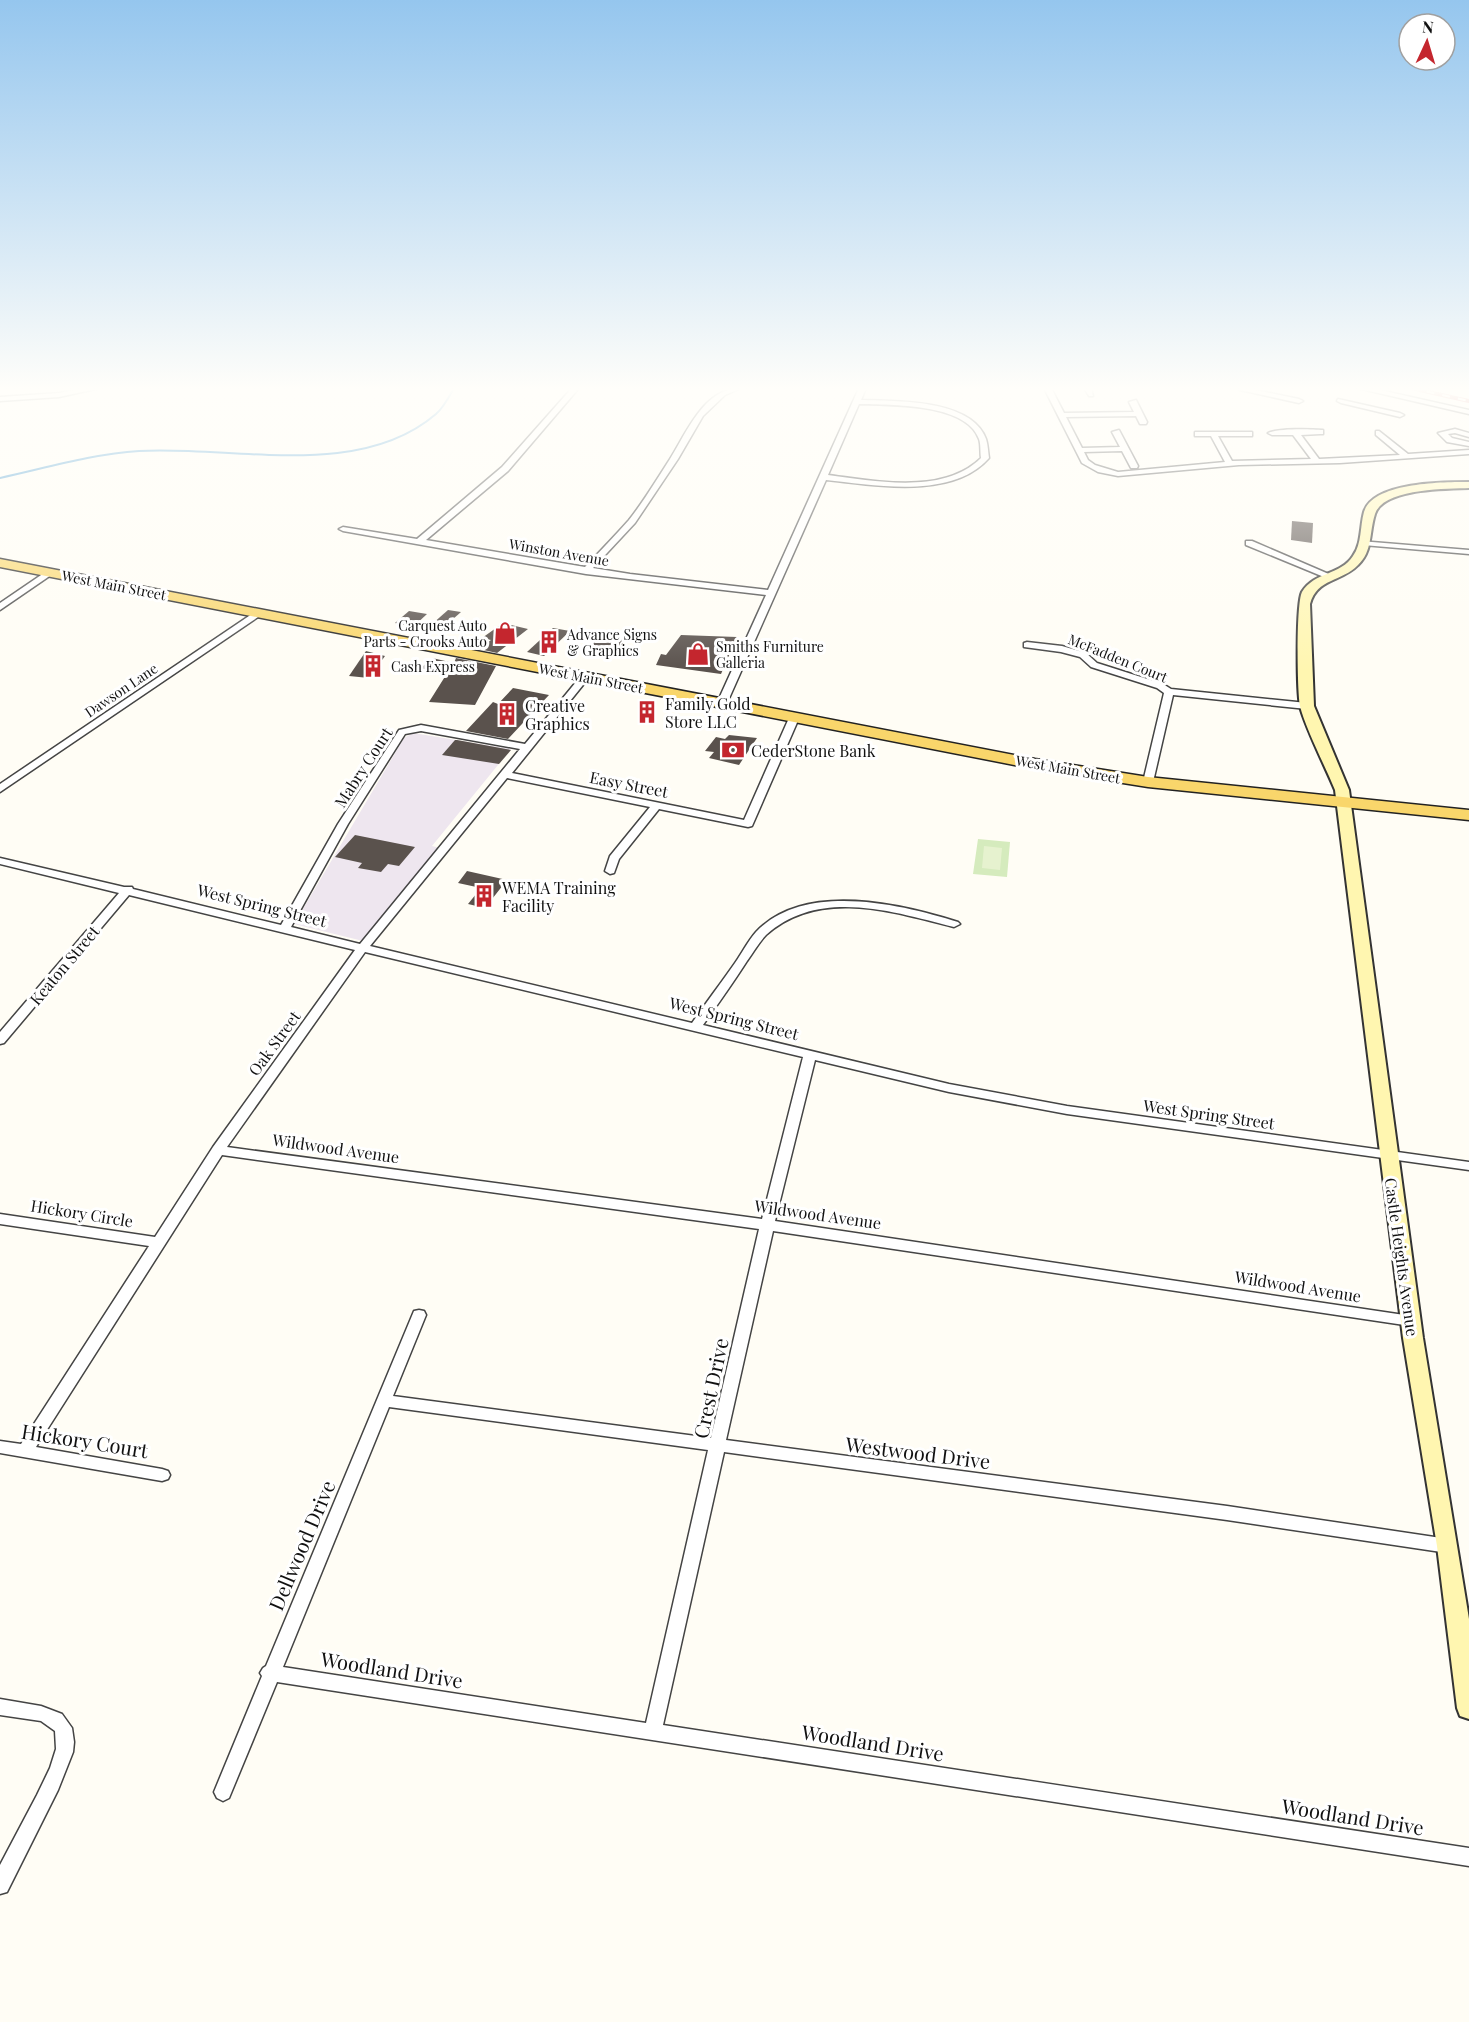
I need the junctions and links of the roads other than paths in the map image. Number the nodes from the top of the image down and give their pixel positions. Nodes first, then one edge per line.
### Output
1 (489, 482) edge
2 (658, 482) edge
3 (821, 482) edge
4 (899, 482) edge
5 (931, 482) edge
6 (1469, 485) edge
7 (343, 529) dead end
8 (420, 541) junction
9 (1249, 543) dead end
10 (1363, 543) junction
11 (1469, 552) edge
12 (0, 563) edge
13 (586, 571) junction
14 (50, 573) junction
15 (1327, 575) junction
16 (771, 593) junction
17 (0, 607) edge
18 (258, 613) junction
19 (1027, 645) dead end
20 (584, 678) junction
21 (1168, 692) junction
22 (722, 703) junction
23 (1307, 706) junction
24 (794, 718) junction
25 (526, 747) junction
26 (504, 774) junction
27 (1148, 782) junction
28 (0, 789) edge
29 (1343, 804) junction
30 (657, 805) junction
31 (1469, 815) edge
32 (0, 861) edge
33 (610, 871) dead end
34 (128, 890) junction
35 (954, 924) dead end
36 (285, 928) junction
37 (363, 947) junction
38 (696, 1026) junction
39 (0, 1040) edge
40 (810, 1054) junction
41 (218, 1150) junction
42 (1388, 1155) junction
43 (1469, 1166) edge
44 (0, 1219) edge
45 (767, 1224) junction
46 (159, 1243) junction
47 (419, 1315) dead end
48 (1411, 1321) junction
49 (384, 1401) junction
50 (719, 1447) junction
51 (0, 1448) edge
52 (24, 1452) junction
53 (162, 1475) dead end
54 (1448, 1546) junction
55 (1463, 1623) edge
56 (269, 1673) junction
57 (0, 1707) edge
58 (1469, 1708) edge
59 (653, 1731) junction
60 (223, 1792) dead end
61 (1469, 1857) edge
62 (0, 1885) edge

1 - 8 street
2 - 13 street
3 - 16 street
4 - 5 street
6 - 10 street
7 - 8 street, Winston Avenue
8 - 13 street, Winston Avenue
9 - 15 street
10 - 11 street
10 - 15 street
12 - 14 main road, West Main Street
13 - 16 street, Winston Avenue
14 - 17 street
14 - 18 main road, West Main Street
15 - 23 street
16 - 22 street
18 - 20 main road, West Main Street
18 - 28 street, Dawson Lane
19 - 21 street, McFadden Court
20 - 22 main road, West Main Street
20 - 25 street, Oak Street
21 - 23 street, McFadden Court
21 - 27 street
22 - 24 main road, West Main Street
23 - 29 street, Castle Heights Avenue
24 - 27 main road, West Main Street
24 - 30 street, Easy Street
25 - 26 street, Oak Street
25 - 36 street, Mabry Court
26 - 30 street, Easy Street
26 - 37 street, Oak Street
27 - 29 main road, West Main Street
29 - 31 main road, West Main Street
29 - 42 street, Castle Heights Avenue
30 - 33 street
32 - 34 street, West Spring Street
34 - 36 street, West Spring Street
34 - 39 street, Keaton Street
35 - 38 street
36 - 37 street, West Spring Street
37 - 38 street, West Spring Street
37 - 41 street, Oak Street
38 - 40 street, West Spring Street
40 - 42 street, West Spring Street
40 - 45 street, Crest Drive
41 - 45 street, Wildwood Avenue
41 - 46 street, Oak Street
42 - 43 street, West Spring Street
42 - 48 street, Castle Heights Avenue
44 - 46 street, Hickory Circle
45 - 48 street, Wildwood Avenue
45 - 50 street, Crest Drive
46 - 52 street, Oak Street
47 - 49 street, Dellwood Drive
48 - 54 street, Castle Heights Avenue
49 - 50 street, Westwood Drive
49 - 56 street, Dellwood Drive
50 - 54 street, Westwood Drive
50 - 59 street, Crest Drive
51 - 52 street, Hickory Court
52 - 53 street, Hickory Court
54 - 55 street, Castle Heights Avenue
55 - 58 street, Castle Heights Avenue
56 - 59 street, Woodland Drive
56 - 60 street, Dellwood Drive
57 - 62 street
59 - 61 street, Woodland Drive

